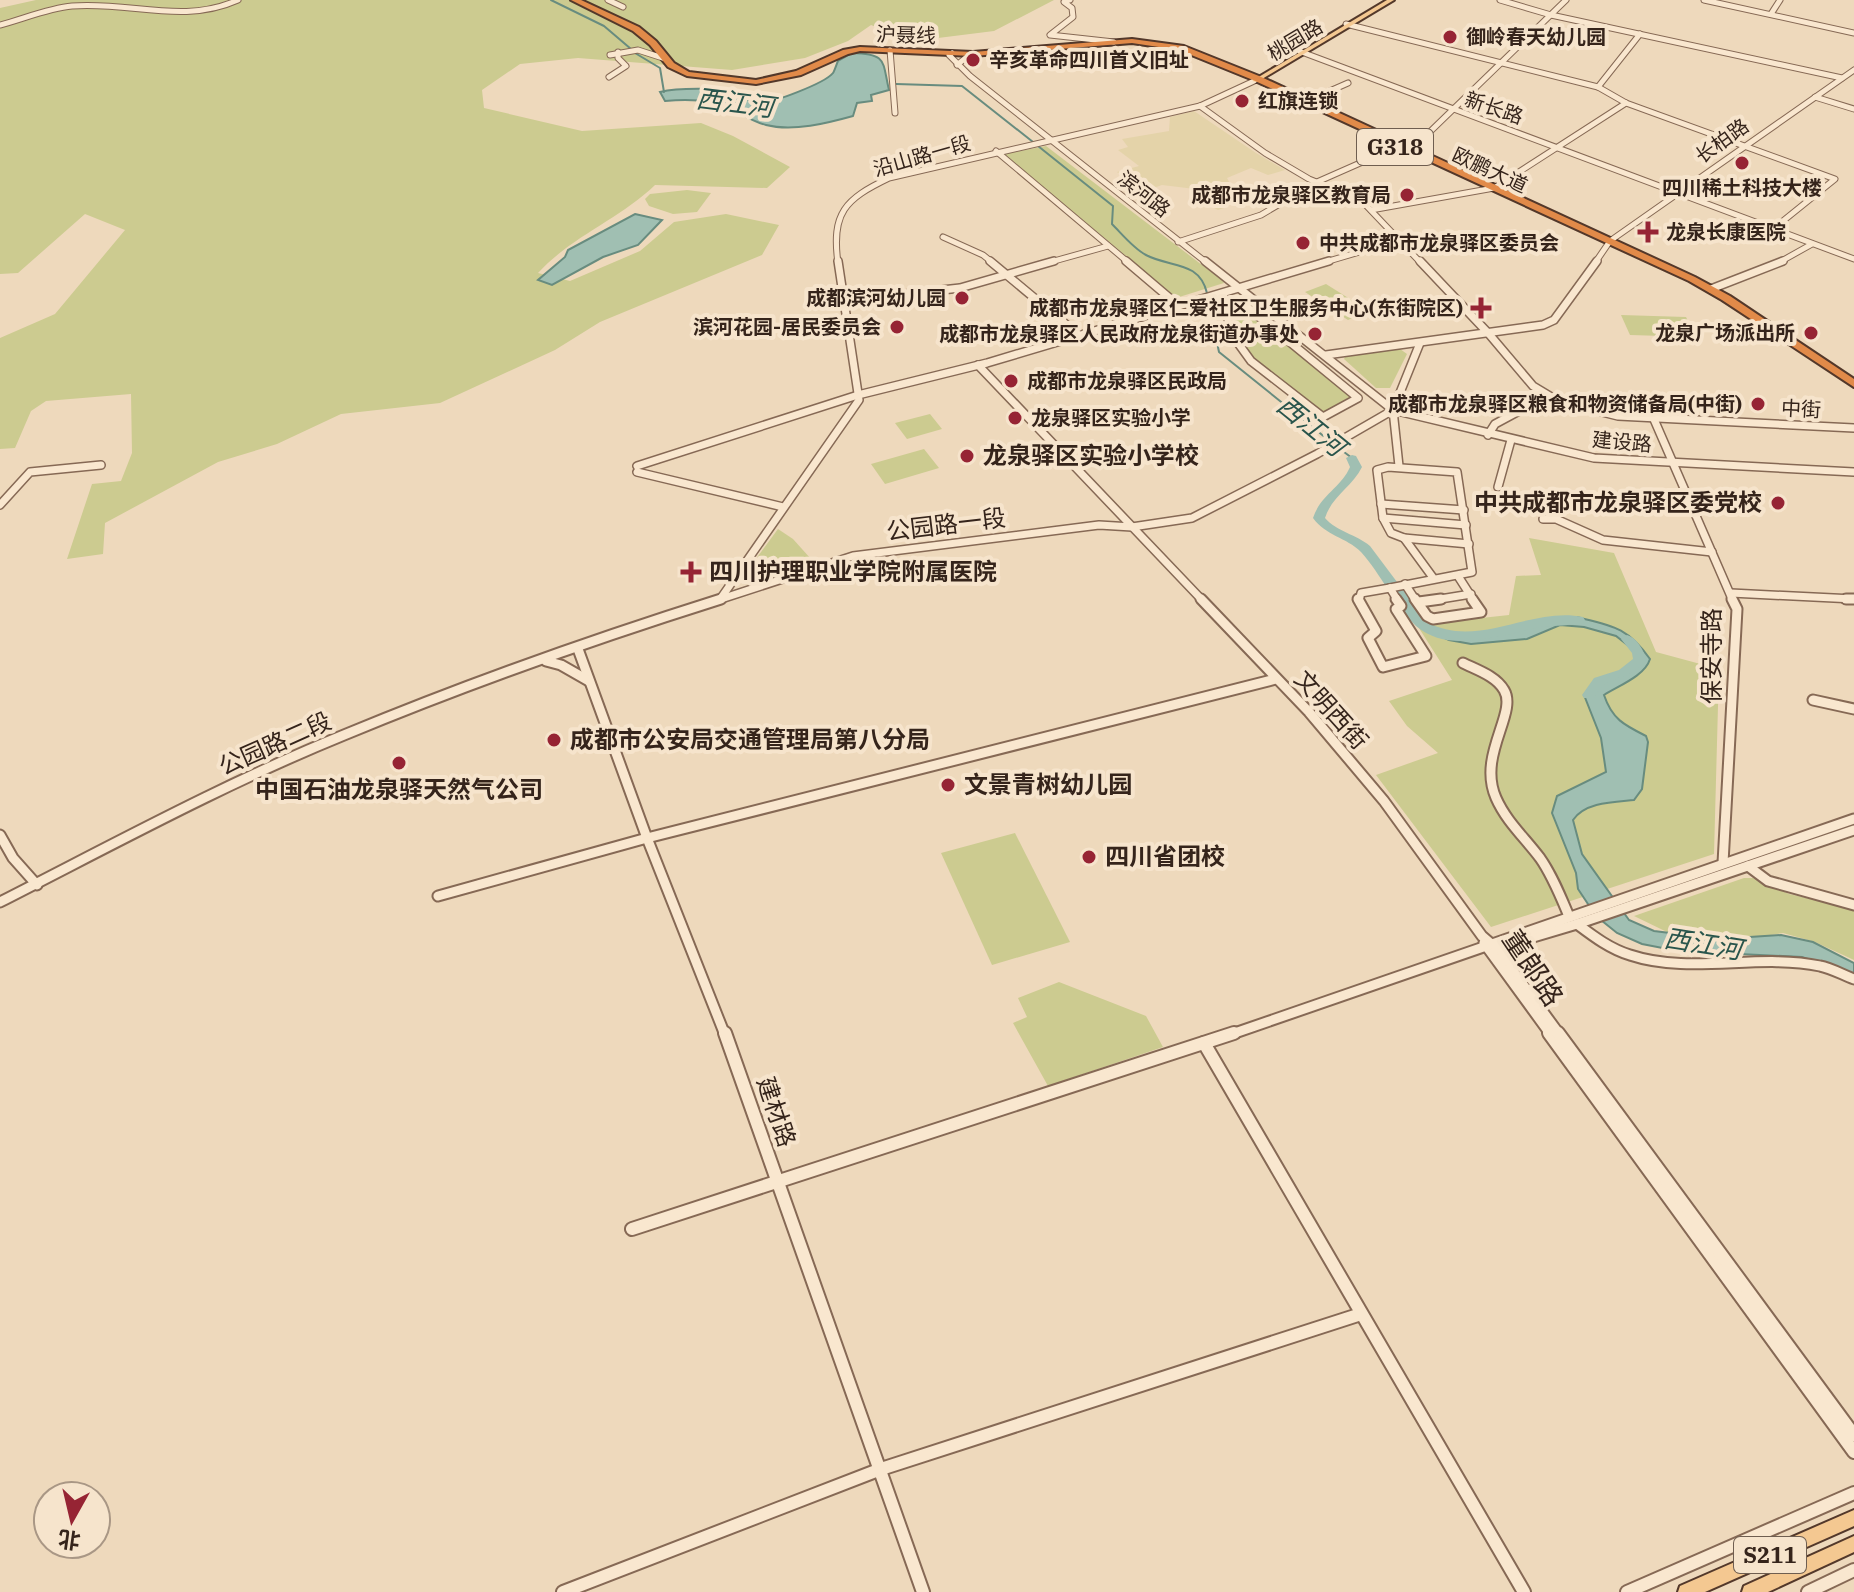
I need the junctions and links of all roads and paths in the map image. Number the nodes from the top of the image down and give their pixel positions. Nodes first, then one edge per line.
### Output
1 (238, 0) edge
2 (575, 0) edge
3 (608, 0) edge
4 (1070, 0) edge
5 (1388, 0) edge
6 (1500, 0) edge
7 (1566, 0) edge
8 (1704, 0) edge
9 (1780, 0) edge
10 (623, 7) dead end
11 (1771, 14) junction
12 (1551, 15) junction
13 (0, 25) edge
14 (1348, 25) junction
15 (1854, 33) edge
16 (1640, 34) junction
17 (1114, 42) junction
18 (892, 50) junction
19 (622, 51) junction
20 (1301, 52) junction
21 (951, 54) junction
22 (610, 55) dead end
23 (968, 56) junction
24 (666, 59) junction
25 (1502, 63) junction
26 (957, 65) junction
27 (1854, 70) edge
28 (609, 77) dead end
29 (1842, 78) junction
30 (1255, 80) junction
31 (1348, 83) dead end
32 (1598, 87) junction
33 (1815, 97) junction
34 (1307, 101) junction
35 (1626, 103) junction
36 (1200, 106) junction
37 (1854, 109) edge
38 (1454, 111) junction
39 (895, 113) dead end
40 (1049, 139) junction
41 (1744, 145) junction
42 (1560, 148) junction
43 (1405, 149) junction
44 (996, 151) junction
45 (1317, 182) junction
46 (1490, 188) junction
47 (1678, 193) junction
48 (1371, 210) junction
49 (1773, 229) junction
50 (943, 237) dead end
51 (1400, 240) junction
52 (1178, 242) junction
53 (1609, 242) junction
54 (1812, 244) junction
55 (1108, 246) junction
56 (1854, 259) edge
57 (1007, 273) junction
58 (1239, 288) junction
59 (1711, 289) junction
60 (843, 301) junction
61 (1182, 305) junction
62 (1489, 334) junction
63 (1080, 336) junction
64 (1420, 343) junction
65 (1326, 355) junction
66 (978, 365) junction
67 (1854, 384) edge
68 (1854, 393) edge
69 (858, 395) junction
70 (1547, 396) junction
71 (1393, 410) junction
72 (1323, 417) joint
73 (1653, 417) junction
74 (1854, 428) edge
75 (1488, 435) junction
76 (1511, 440) junction
77 (1672, 462) junction
78 (101, 465) dead end
79 (1399, 466) junction
80 (1854, 472) edge
81 (1498, 487) dead end
82 (1381, 504) junction
83 (0, 505) edge
84 (783, 507) junction
85 (1464, 510) junction
86 (1383, 518) junction
87 (1543, 519) dead end
88 (1466, 525) junction
89 (1132, 527) junction
90 (1404, 538) junction
91 (1469, 544) junction
92 (1712, 552) junction
93 (1458, 576) junction
94 (1434, 579) junction
95 (1396, 586) junction
96 (1731, 593) junction
97 (1471, 594) junction
98 (721, 598) junction
99 (1854, 599) edge
100 (1419, 602) junction
101 (578, 649) junction
102 (542, 661) junction
103 (1463, 663) dead end
104 (1276, 679) junction
105 (589, 681) junction
106 (1813, 700) dead end
107 (1854, 709) edge
108 (1854, 819) edge
109 (1854, 830) edge
110 (0, 835) edge
111 (647, 838) junction
112 (1723, 863) junction
113 (1748, 866) junction
114 (37, 885) junction
115 (438, 896) dead end
116 (1630, 900) junction
117 (0, 902) edge
118 (1854, 905) edge
119 (1568, 914) junction
120 (1577, 924) junction
121 (1488, 944) junction
122 (1854, 979) edge
123 (1204, 1043) junction
124 (776, 1180) junction
125 (632, 1229) dead end
126 (1361, 1314) junction
127 (1854, 1435) edge
128 (1854, 1452) edge
129 (881, 1469) junction
130 (1854, 1493) edge
131 (1854, 1518) edge
132 (1854, 1544) edge
133 (1854, 1570) edge
134 (563, 1592) edge
135 (923, 1592) edge
136 (1524, 1592) edge
137 (1627, 1592) edge
138 (1686, 1592) edge
139 (1750, 1592) edge
140 (1808, 1592) edge

1 - 13 street
2 - 24 highway, 沪聂线 / G318
3 - 10 street
4 - 17 street
5 - 14 main road, 桃园路
6 - 12 street
7 - 12 street
8 - 11 street
9 - 11 street
11 - 15 street
12 - 16 street
12 - 25 street
14 - 20 main road, 桃园路
14 - 25 street
16 - 29 street
16 - 32 street
17 - 21 highway, 沪聂线 / G318
17 - 30 highway, 沪聂线 / G318
18 - 21 highway, 欧鹏大道 / G318
18 - 24 highway, 沪聂线 / G318
18 - 39 street
19 - 22 street
19 - 24 street
19 - 28 street
20 - 30 main road, 桃园路
20 - 38 street, 新长路
21 - 23 highway, 欧鹏大道 / G318
21 - 26 street, 滨河路
23 - 26 street
23 - 30 highway, 欧鹏大道 / G318
25 - 32 street
25 - 38 street
26 - 40 street, 滨河路
27 - 29 street, 长柏路
29 - 33 street, 长柏路
30 - 34 highway, 欧鹏大道 / G318
30 - 36 street, 沿山路一段
30 - 43 highway, 欧鹏大道 / G318
31 - 34 street
32 - 35 street
33 - 37 street
33 - 41 street, 长柏路
34 - 43 highway, 欧鹏大道 / G318
35 - 41 street
35 - 42 street
36 - 40 street, 沿山路一段
36 - 45 street, 中街
38 - 42 street, 新长路
38 - 43 street
40 - 44 street, 沿山路一段
40 - 52 street, 滨河路
41 - 47 street, 长柏路
41 - 49 street
42 - 46 street
42 - 47 street, 新长路
43 - 45 street
43 - 46 highway, 欧鹏大道 / G318
44 - 55 street
44 - 60 street, 沿山路一段
45 - 48 street, 中街
45 - 52 street
46 - 48 street
46 - 53 highway, 欧鹏大道 / G318
47 - 49 street, 新长路
47 - 53 street, 长柏路
48 - 51 street, 中街
49 - 54 street, 新长路
50 - 57 street
51 - 58 street
51 - 62 street, 中街
52 - 58 street, 滨河路
53 - 59 highway, 欧鹏大道 / G318
53 - 62 street
53 - 68 highway, 欧鹏大道 / G318
54 - 56 street, 新长路
54 - 59 street
55 - 57 street
55 - 61 street
57 - 60 street
57 - 63 street
58 - 61 street
58 - 65 street, 滨河路
59 - 67 highway, 欧鹏大道 / G318
60 - 69 street, 沿山路一段
61 - 63 street
62 - 64 street
62 - 70 street, 中街
63 - 66 street
64 - 65 street
64 - 71 street
65 - 71 street, 滨河路
66 - 69 street
66 - 89 street, 文明西街
69 - 84 street
69 - 84 street
70 - 73 street, 中街
70 - 75 street
71 - 75 street, 建设路
71 - 79 street
71 - 89 street, 公园路一段
72 - 72 street
73 - 74 street, 中街
73 - 77 street, 保安寺路
75 - 76 street, 建设路
76 - 77 street, 建设路
76 - 81 street
77 - 80 street, 建设路
77 - 92 street, 保安寺路
78 - 83 street
79 - 82 street
79 - 85 street
82 - 85 street
82 - 86 street
84 - 98 street
85 - 88 street
86 - 88 street
86 - 90 street
87 - 92 street
88 - 91 street
89 - 98 street, 公园路一段
89 - 104 street, 文明西街
90 - 91 street
90 - 94 street
91 - 93 street
92 - 96 street, 保安寺路
93 - 94 street
93 - 97 street
94 - 95 street
95 - 95 street
95 - 100 street
96 - 99 street
96 - 112 street, 保安寺路
97 - 100 street
97 - 100 street
98 - 101 street, 公园路一段
101 - 102 street, 公园路二段
101 - 105 street, 建材路
102 - 105 street
102 - 114 street, 公园路二段
103 - 119 street
104 - 111 street
104 - 121 street, 文明西街
105 - 111 street, 建材路
106 - 107 street
108 - 112 street
109 - 113 street
110 - 114 street
111 - 115 street
111 - 124 street, 建材路
112 - 116 street
113 - 116 street
113 - 118 street
114 - 117 street, 公园路二段
116 - 119 street
116 - 120 street
119 - 121 street
120 - 121 street
120 - 122 street
121 - 123 street
121 - 127 street, 董郞路
121 - 128 street, 董郞路
123 - 124 street
123 - 126 street
124 - 125 street
124 - 129 street, 建材路
126 - 129 street
126 - 136 street
129 - 134 street
129 - 135 street, 建材路
130 - 137 street
131 - 138 main road, S211
132 - 139 main road, S211
133 - 140 street

